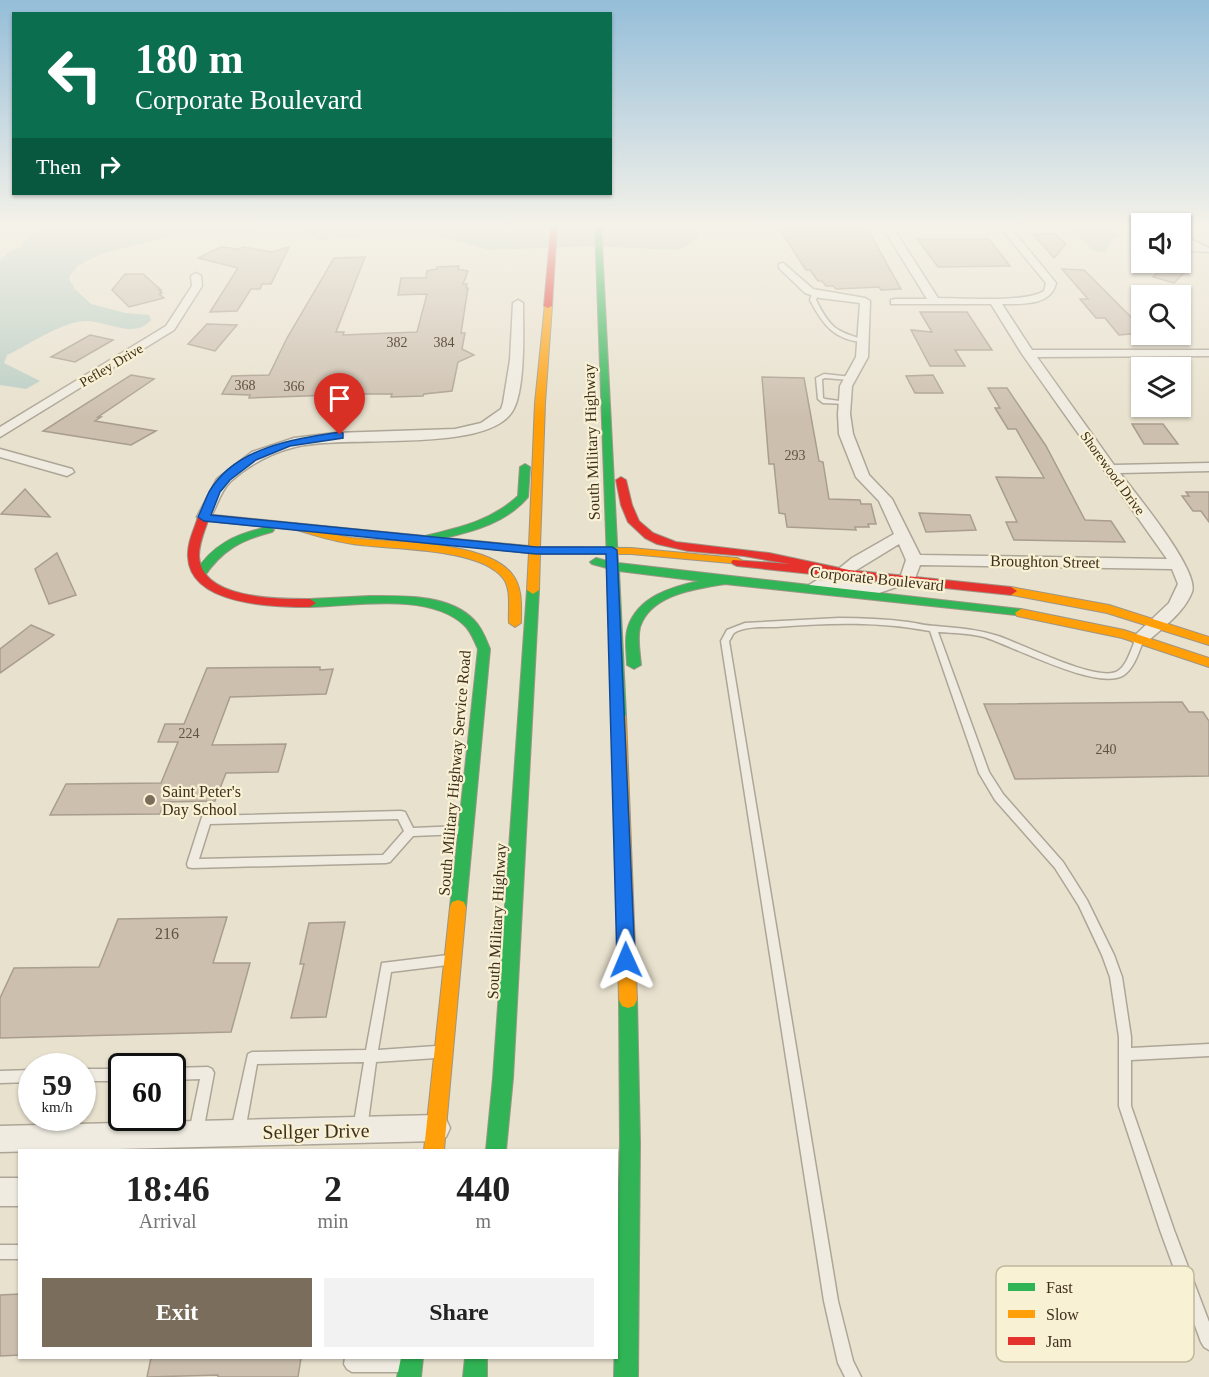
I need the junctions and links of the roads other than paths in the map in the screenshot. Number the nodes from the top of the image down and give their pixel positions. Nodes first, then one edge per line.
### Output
1 (194, 290) edge
2 (550, 290) edge
3 (600, 290) edge
4 (809, 290) edge
5 (927, 290) edge
6 (1049, 290) edge
7 (815, 294) junction
8 (934, 301) junction
9 (895, 302) dead end
10 (996, 302) junction
11 (518, 303) dead end
12 (863, 341) junction
13 (1209, 353) edge
14 (1028, 354) junction
15 (850, 378) junction
16 (540, 403) junction
17 (845, 403) junction
18 (0, 432) edge
19 (608, 439) junction
20 (0, 453) edge
21 (1209, 467) edge
22 (1109, 469) junction
23 (67, 472) dead end
24 (204, 517) junction
25 (294, 525) junction
26 (902, 535) junction
27 (425, 539) junction
28 (536, 550) junction
29 (612, 550) junction
30 (914, 560) junction
31 (1177, 564) junction
32 (612, 566) junction
33 (844, 571) junction
34 (200, 574) junction
35 (909, 578) junction
36 (727, 580) junction
37 (785, 585) junction
38 (1156, 622) junction
39 (933, 629) junction
40 (1140, 639) junction
41 (1209, 641) edge
42 (1209, 663) edge
43 (635, 681) dead end
44 (525, 709) junction
45 (635, 773) dead end
46 (466, 830) junction
47 (410, 832) junction
48 (624, 868) junction
49 (453, 959) junction
50 (1209, 1050) edge
51 (444, 1052) junction
52 (1125, 1054) junction
53 (371, 1056) junction
54 (186, 1074) edge
55 (18, 1076) edge
56 (0, 1077) edge
57 (360, 1130) junction
58 (237, 1133) junction
59 (0, 1139) edge
60 (435, 1139) edge
61 (194, 1142) edge
62 (496, 1149) edge
63 (0, 1192) edge
64 (18, 1192) edge
65 (0, 1252) edge
66 (18, 1252) edge
67 (1180, 1266) edge
68 (1194, 1302) edge
69 (1209, 1342) edge
70 (353, 1359) edge
71 (476, 1359) edge
72 (411, 1366) edge
73 (474, 1377) edge
74 (626, 1377) edge
75 (853, 1377) edge

1 - 18 street, Pefley Drive
2 - 16 main road, South Military Highway
3 - 19 main road, South Military Highway
4 - 7 street
5 - 8 street
6 - 10 street
7 - 12 lane
7 - 12 street
8 - 9 street
8 - 10 street
10 - 14 street, Shorewood Drive
11 - 24 street
12 - 15 street
13 - 14 street
14 - 22 street, Shorewood Drive
15 - 17 street
15 - 17 lane
16 - 27 main road
16 - 28 main road, South Military Highway
17 - 26 street
19 - 29 main road, South Military Highway
19 - 33 main road
20 - 23 street
21 - 22 street
22 - 31 street, Shorewood Drive
24 - 25 main road, Corporate Boulevard
24 - 34 main road
25 - 27 main road, Corporate Boulevard
25 - 34 main road
25 - 44 main road
26 - 30 street
26 - 33 street
27 - 28 main road, Corporate Boulevard
28 - 29 main road, Corporate Boulevard
28 - 32 main road, Corporate Boulevard
28 - 44 main road, South Military Highway
29 - 32 main road, South Military Highway
29 - 33 main road, Corporate Boulevard
30 - 31 street, Broughton Street
30 - 35 street
31 - 38 street, Shorewood Drive
32 - 36 main road, Corporate Boulevard
32 - 48 main road, South Military Highway
33 - 35 main road, Corporate Boulevard
34 - 46 main road, South Military Highway Service Road
35 - 37 street
35 - 38 main road, Corporate Boulevard
36 - 37 main road, Corporate Boulevard
36 - 43 main road
37 - 40 main road, Corporate Boulevard
38 - 40 street, Shorewood Drive
38 - 41 main road, Corporate Boulevard
39 - 40 lane
39 - 52 lane
39 - 75 lane
40 - 42 main road, Corporate Boulevard
44 - 62 main road, South Military Highway
45 - 48 main road
46 - 47 lane
46 - 49 main road, South Military Highway Service Road
47 - 47 lane
48 - 74 main road, South Military Highway
49 - 51 main road, South Military Highway Service Road
49 - 53 lane
50 - 52 lane
51 - 53 lane
51 - 60 main road, South Military Highway Service Road
52 - 67 lane
53 - 57 lane
53 - 58 lane
54 - 61 lane
55 - 56 lane
57 - 58 street, Sellger Drive
57 - 60 street, Sellger Drive
58 - 61 street, Sellger Drive
59 - 61 street, Sellger Drive
63 - 64 street
65 - 66 lane
68 - 69 lane
70 - 72 lane
71 - 73 main road

